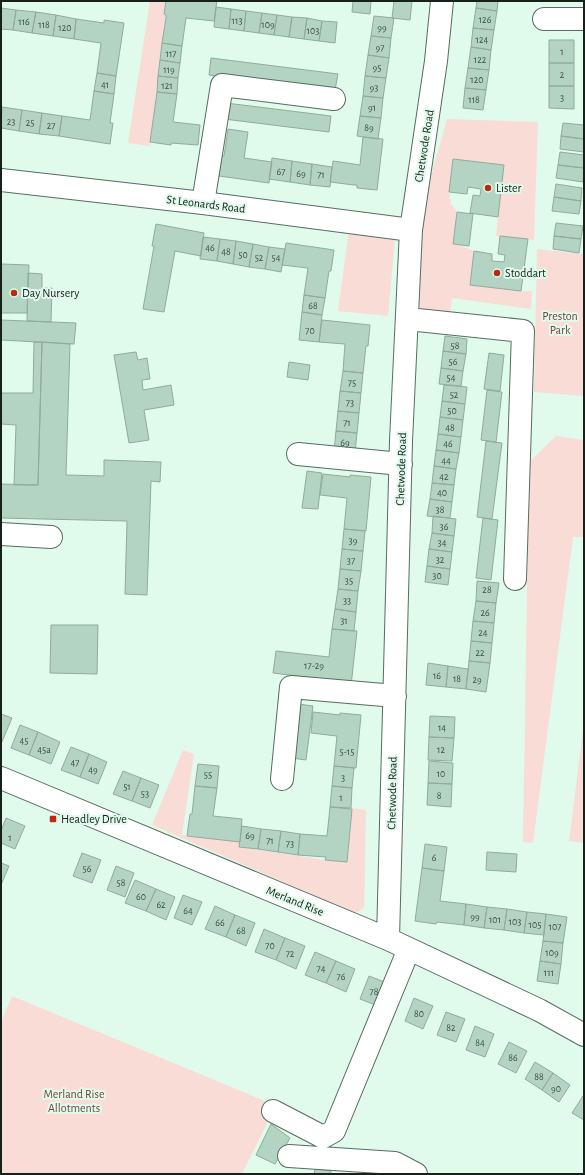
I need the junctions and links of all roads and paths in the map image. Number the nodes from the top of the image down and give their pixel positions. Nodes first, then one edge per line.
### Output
1 (442, 1) edge
2 (544, 19) dead end
3 (584, 19) edge
4 (334, 99) dead end
5 (1, 180) edge
6 (203, 203) junction
7 (411, 230) junction
8 (408, 319) junction
9 (298, 454) dead end
10 (401, 464) junction
11 (1, 534) edge
12 (51, 537) dead end
13 (515, 579) dead end
14 (395, 696) junction
15 (1, 778) edge
16 (282, 779) dead end
17 (388, 939) junction
18 (409, 949) junction
19 (584, 1035) edge
20 (273, 1111) dead end
21 (289, 1156) dead end
22 (416, 1174) edge

1 - 7 street, Chetwode Road
2 - 3 street
4 - 6 street
5 - 6 street, St Leonards Road
6 - 7 street, St Leonards Road
7 - 8 street, Chetwode Road
8 - 10 street, Chetwode Road
8 - 13 street
9 - 10 street
10 - 14 street, Chetwode Road
11 - 12 street
14 - 16 street
14 - 17 street, Chetwode Road
15 - 17 street, Merland Rise
17 - 18 street, Merland Rise
18 - 19 street, Merland Rise
18 - 20 street
21 - 22 street

